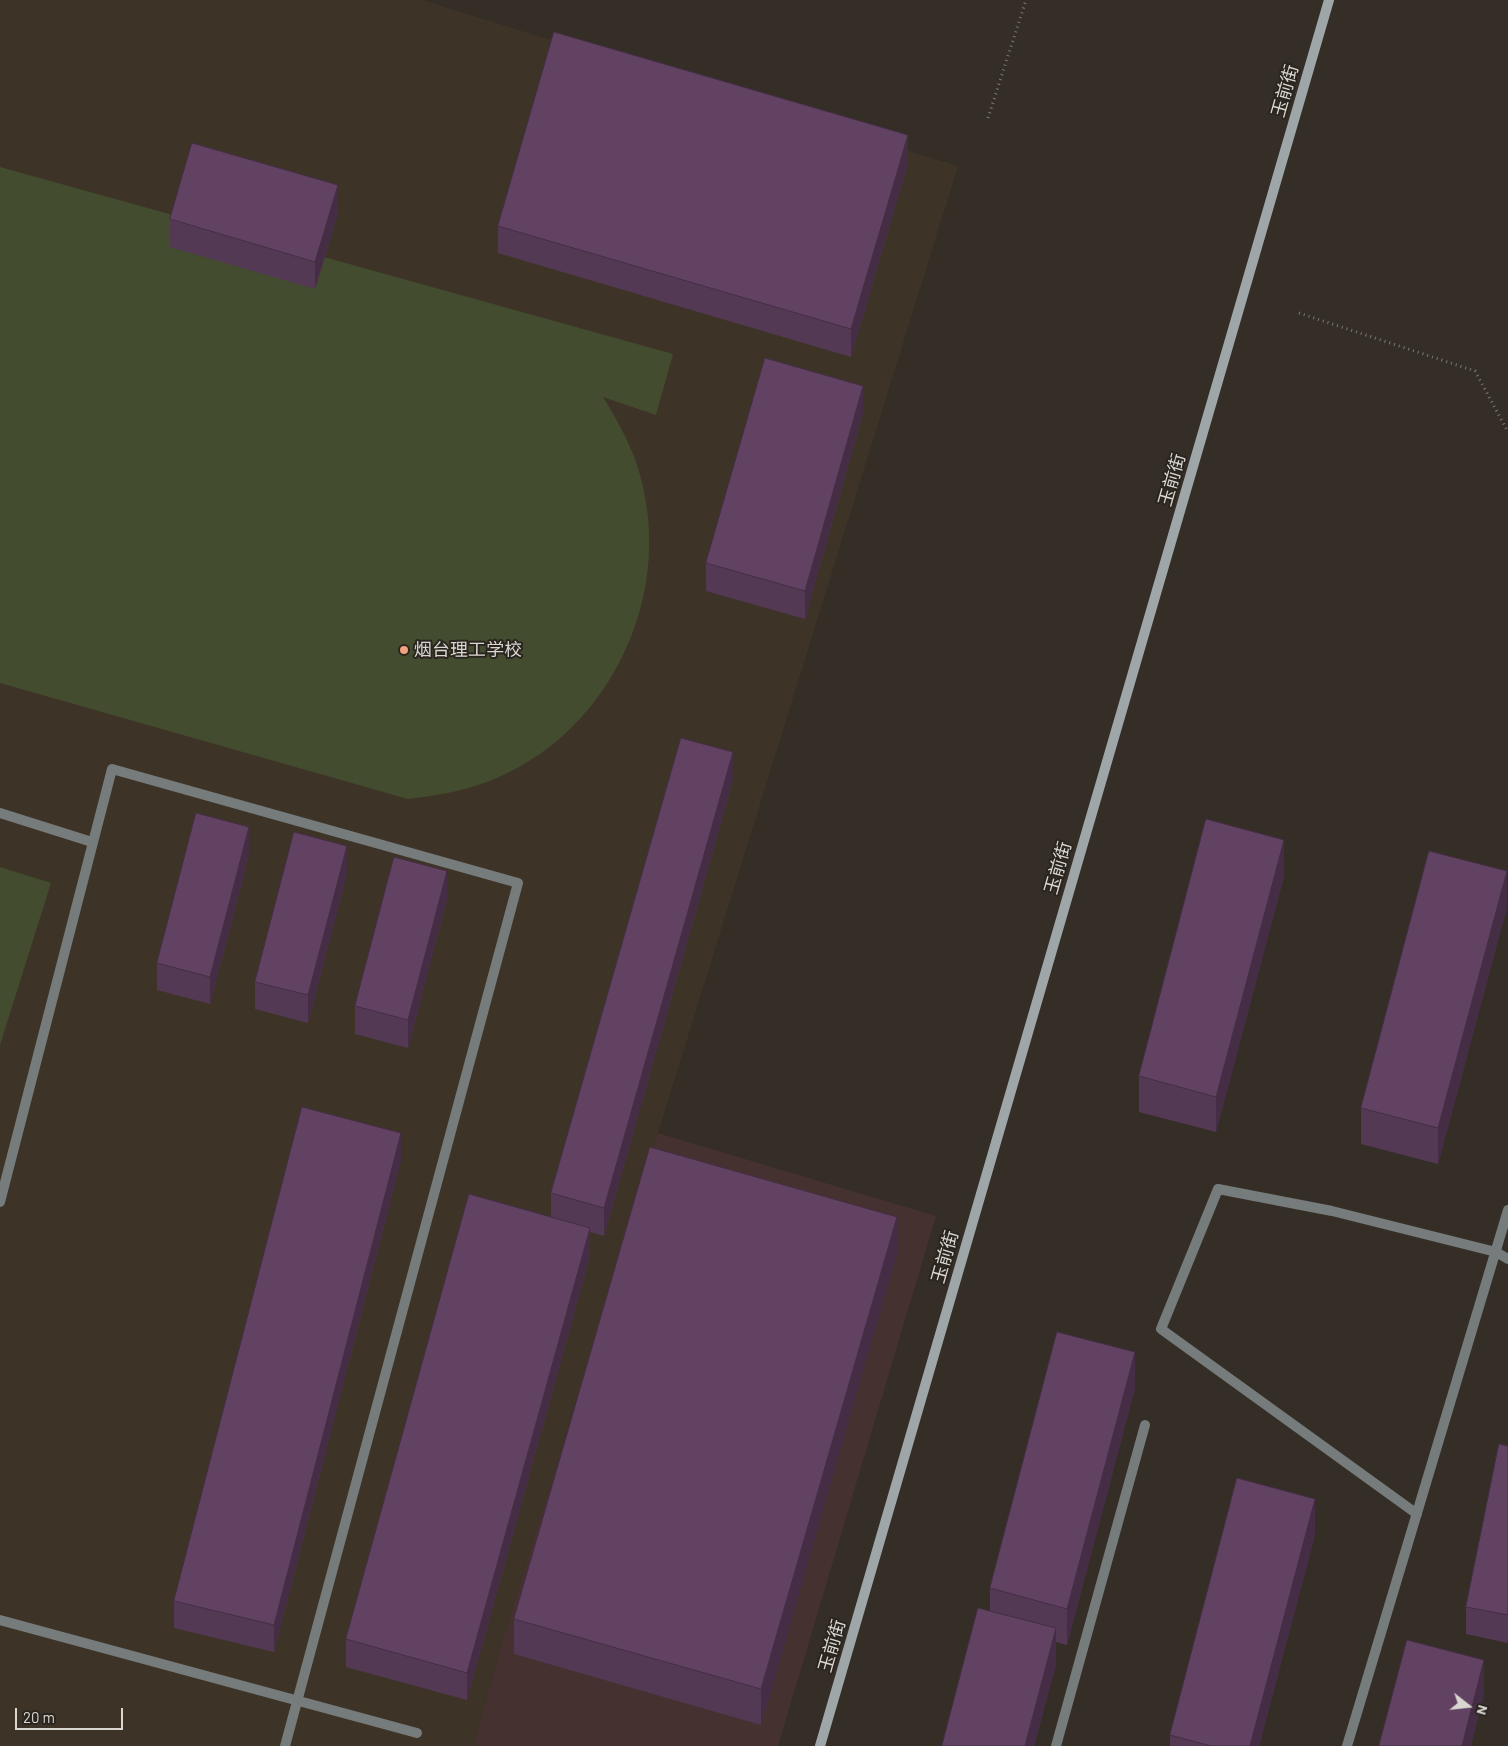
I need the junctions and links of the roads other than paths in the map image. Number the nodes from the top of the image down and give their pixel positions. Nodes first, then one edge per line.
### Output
1 (1328, 0) edge
2 (0, 813) edge
3 (92, 842) junction
4 (0, 1202) edge
5 (1508, 1210) edge
6 (1496, 1252) junction
7 (1508, 1259) edge
8 (1145, 1425) dead end
9 (1417, 1514) junction
10 (0, 1620) edge
11 (297, 1700) junction
12 (416, 1732) dead end
13 (285, 1746) edge
14 (820, 1746) edge
15 (1056, 1746) edge
16 (1347, 1746) edge

1 - 14 street, 玉前街
2 - 3 street
3 - 4 street
3 - 11 street
5 - 6 street
6 - 7 street
6 - 9 street
6 - 9 street
8 - 15 street
9 - 16 street
10 - 11 street
11 - 12 street
11 - 13 street

